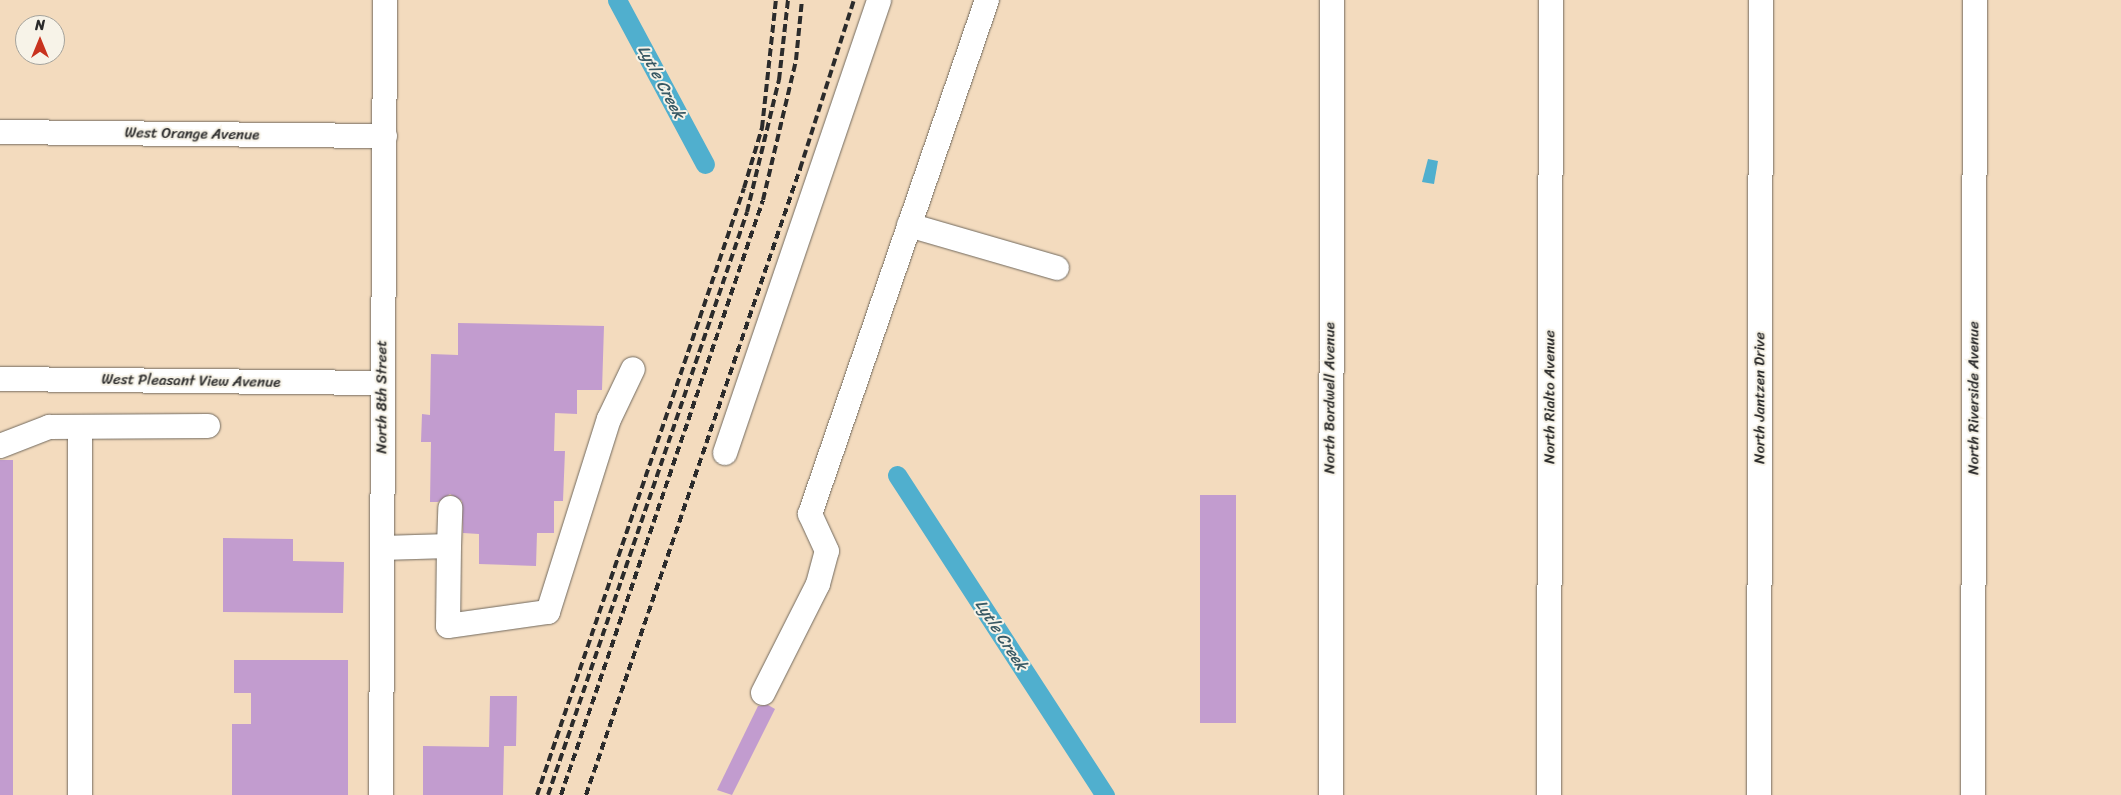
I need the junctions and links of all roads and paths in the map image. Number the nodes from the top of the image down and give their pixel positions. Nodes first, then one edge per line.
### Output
1 (385, 0) edge
2 (880, 0) edge
3 (987, 0) edge
4 (1332, 0) edge
5 (1551, 0) edge
6 (1761, 0) edge
7 (1975, 0) edge
8 (0, 132) edge
9 (385, 136) junction
10 (910, 225) junction
11 (1057, 268) dead end
12 (633, 369) dead end
13 (0, 379) edge
14 (382, 383) junction
15 (80, 426) junction
16 (208, 426) dead end
17 (0, 446) edge
18 (725, 453) dead end
19 (450, 508) dead end
20 (449, 546) junction
21 (382, 548) junction
22 (763, 693) dead end
23 (80, 795) edge
24 (381, 795) edge
25 (1331, 795) edge
26 (1549, 795) edge
27 (1759, 795) edge
28 (1973, 795) edge

1 - 9 street, North 8th Street
2 - 18 street
3 - 10 street
4 - 25 street, North Bordwell Avenue
5 - 26 street, North Rialto Avenue
6 - 27 street, North Jantzen Drive
7 - 28 street, North Riverside Avenue
8 - 9 street, West Orange Avenue
9 - 14 street, North 8th Street
10 - 11 street
10 - 22 street
12 - 20 street
13 - 14 street, West Pleasant View Avenue
14 - 21 street, North 8th Street
15 - 16 street
15 - 17 street
15 - 23 street
19 - 20 street
20 - 21 street
21 - 24 street, North 8th Street

